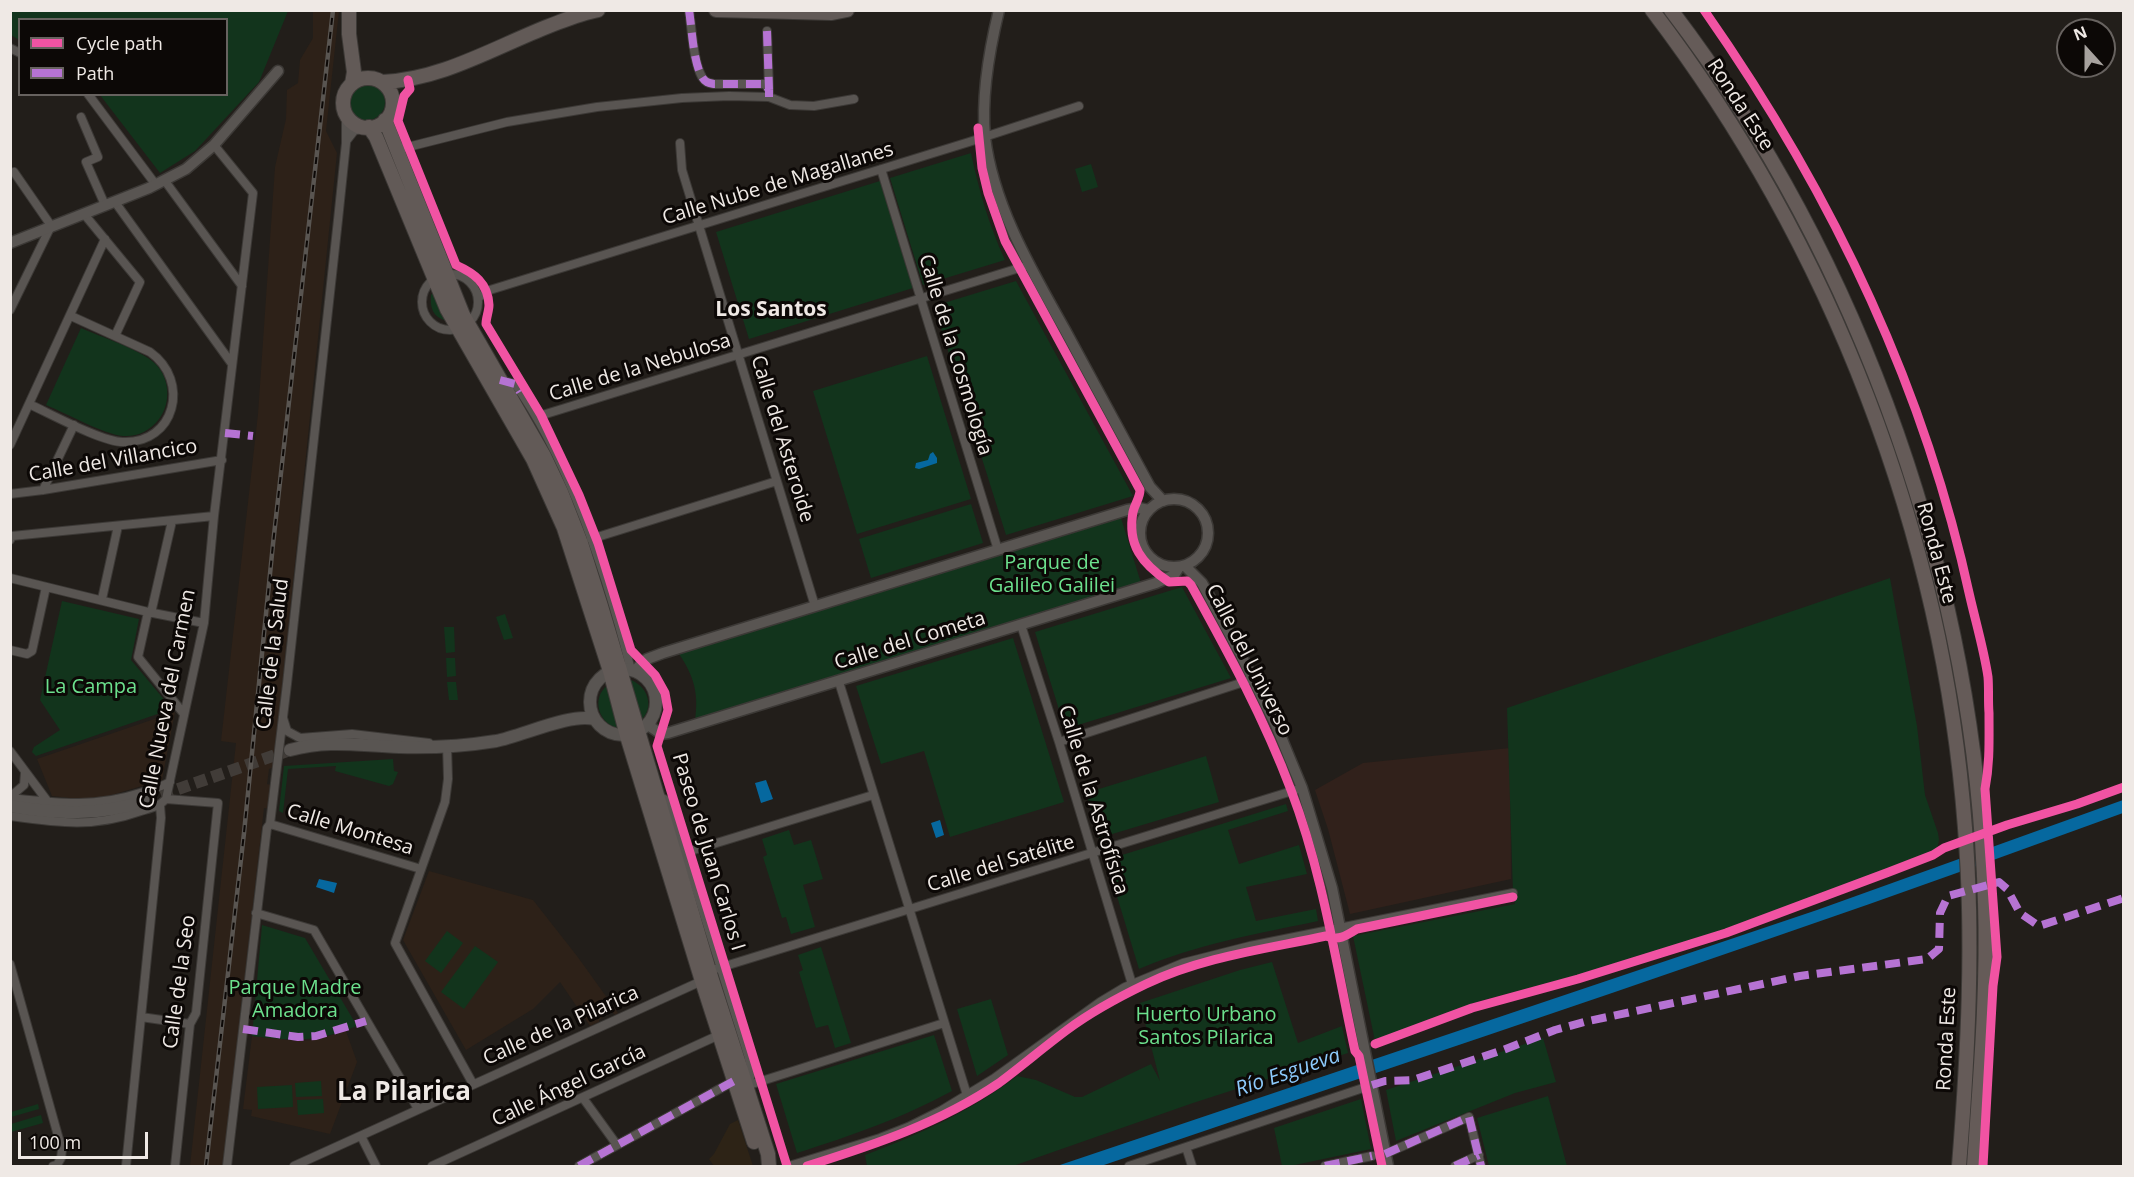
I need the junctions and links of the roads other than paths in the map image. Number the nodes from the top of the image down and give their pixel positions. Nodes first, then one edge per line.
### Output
1 (349, 10) edge
2 (598, 10) edge
3 (689, 10) edge
4 (716, 10) edge
5 (847, 10) edge
6 (999, 10) edge
7 (1652, 10) edge
8 (1671, 10) edge
9 (767, 31) dead end
10 (352, 53) junction
11 (278, 71) dead end
12 (376, 80) junction
13 (408, 80) junction
14 (352, 84) junction
15 (769, 93) junction
16 (90, 96) edge
17 (854, 99) dead end
18 (393, 100) junction
19 (1079, 106) dead end
20 (346, 115) junction
21 (81, 117) dead end
22 (385, 120) junction
23 (367, 127) junction
24 (985, 137) junction
25 (346, 143) junction
26 (680, 143) dead end
27 (214, 146) junction
28 (396, 150) junction
29 (881, 169) junction
30 (14, 172) dead end
31 (160, 183) junction
32 (110, 204) junction
33 (84, 214) junction
34 (699, 226) junction
35 (51, 227) junction
36 (105, 239) junction
37 (10, 243) edge
38 (1029, 265) junction
39 (440, 277) junction
40 (242, 286) junction
41 (474, 287) junction
42 (485, 291) junction
43 (478, 298) junction
44 (921, 298) junction
45 (10, 310) edge
46 (71, 316) junction
47 (463, 326) junction
48 (116, 336) junction
49 (739, 355) junction
50 (232, 364) junction
51 (500, 380) junction
52 (29, 404) junction
53 (536, 417) junction
54 (74, 425) junction
55 (10, 445) edge
56 (222, 460) junction
57 (777, 481) junction
58 (43, 490) junction
59 (10, 494) edge
60 (1155, 506) junction
61 (214, 516) junction
62 (172, 521) junction
63 (118, 526) junction
64 (591, 539) junction
65 (10, 540) edge
66 (998, 550) junction
67 (1198, 558) junction
68 (1182, 567) junction
69 (10, 578) edge
70 (1202, 583) junction
71 (46, 587) junction
72 (102, 599) junction
73 (816, 606) junction
74 (149, 612) junction
75 (204, 623) junction
76 (1021, 625) junction
77 (10, 650) edge
78 (624, 670) junction
79 (1253, 679) junction
80 (839, 682) junction
81 (589, 706) junction
82 (184, 714) junction
83 (283, 715) junction
84 (578, 718) junction
85 (594, 719) junction
86 (637, 731) junction
87 (1059, 742) junction
88 (444, 745) junction
89 (290, 750) tunnel mouth
90 (10, 751) edge
91 (24, 770) junction
92 (170, 782) junction
93 (1302, 788) junction
94 (656, 794) junction
95 (873, 795) junction
96 (10, 798) edge
97 (144, 801) tunnel mouth
98 (48, 802) junction
99 (163, 802) junction
100 (10, 806) edge
101 (10, 816) edge
102 (270, 824) junction
103 (684, 853) junction
104 (1091, 853) junction
105 (421, 869) junction
106 (1513, 893) dead end
107 (909, 910) junction
108 (256, 913) junction
109 (1340, 928) junction
110 (10, 964) edge
111 (711, 974) junction
112 (1132, 984) junction
113 (141, 1017) junction
114 (944, 1023) junction
115 (190, 1024) junction
116 (719, 1035) junction
117 (473, 1083) junction
118 (1372, 1083) junction
119 (740, 1084) junction
120 (967, 1095) junction
121 (583, 1098) junction
122 (418, 1109) junction
123 (361, 1136) junction
124 (617, 1145) junction
125 (1186, 1147) junction
126 (1385, 1154) junction
127 (1479, 1155) junction
128 (1372, 1156) dead end
129 (53, 1167) edge
130 (126, 1167) edge
131 (175, 1167) edge
132 (227, 1167) edge
133 (294, 1167) edge
134 (376, 1167) edge
135 (432, 1167) edge
136 (579, 1167) edge
137 (762, 1167) edge
138 (769, 1167) edge
139 (789, 1167) edge
140 (1129, 1167) edge
141 (1192, 1167) edge
142 (1325, 1167) edge
143 (1388, 1167) edge
144 (1455, 1167) edge
145 (1481, 1167) edge
146 (1959, 1167) edge
147 (1974, 1167) edge

1 - 10 main road
2 - 13 main road
3 - 15 street
4 - 5 main road
6 - 24 street
7 - 146 highway, Ronda Este
8 - 147 highway, Ronda Este
9 - 15 street
10 - 12 main road
10 - 14 main road
11 - 27 street
12 - 13 main road
12 - 14 main road
12 - 18 main road
13 - 18 main road
14 - 20 main road
15 - 17 street
15 - 28 street
16 - 31 street
18 - 22 main road
19 - 24 street, Calle Nube de Magallanes
20 - 23 main road
20 - 25 street, Calle de la Salud
21 - 32 street
22 - 23 main road
22 - 28 main road, Paseo de Juan Carlos I
23 - 25 street
23 - 39 main road, Paseo de Juan Carlos I
24 - 29 street, Calle Nube de Magallanes
24 - 38 street
25 - 83 street, Calle de la Salud
26 - 34 street, Calle del Asteroide
27 - 31 street
27 - 40 street, Calle Nueva del Carmen
28 - 39 main road, Paseo de Juan Carlos I
29 - 34 street, Calle Nube de Magallanes
29 - 44 street, Calle de la Cosmología
30 - 35 street
31 - 32 street
31 - 40 street
32 - 33 street
32 - 50 street
33 - 35 street
33 - 36 street
34 - 42 street, Calle Nube de Magallanes
34 - 49 street, Calle del Asteroide
35 - 37 street
35 - 45 street
36 - 46 street
36 - 48 street
38 - 44 street, Calle de la Nebulosa
38 - 60 street
39 - 41 street
39 - 47 main road, Paseo de Juan Carlos I
39 - 47 street
40 - 50 street, Calle Nueva del Carmen
41 - 42 street
41 - 43 street
42 - 43 street, Calle Nube de Magallanes
43 - 47 street
44 - 49 street, Calle de la Nebulosa
44 - 66 street, Calle de la Cosmología
46 - 48 street
46 - 52 street
47 - 51 main road, Paseo de Juan Carlos I
47 - 78 main road, Paseo de Juan Carlos I
48 - 54 street
49 - 53 street, Calle de la Nebulosa
49 - 57 street, Calle del Asteroide
50 - 56 street, Calle Nueva del Carmen
51 - 53 street, Paseo de Juan Carlos I
51 - 78 main road, Paseo de Juan Carlos I
52 - 54 street
52 - 55 street
53 - 64 street, Paseo de Juan Carlos I
54 - 58 street
56 - 58 street, Calle del Villancico
56 - 61 street, Calle Nueva del Carmen
57 - 64 street
57 - 73 street, Calle del Asteroide
58 - 59 street, Calle del Villancico
60 - 66 street
60 - 67 street
60 - 68 street
61 - 62 street
61 - 75 street, Calle Nueva del Carmen
62 - 63 street
62 - 74 street
63 - 65 street
63 - 72 street
64 - 78 street, Paseo de Juan Carlos I
66 - 73 street
67 - 68 street
67 - 70 street, Calle del Universo
68 - 70 street, Calle del Universo
68 - 76 street, Calle del Cometa
69 - 71 street
70 - 79 street, Calle del Universo
71 - 72 street
71 - 77 street
72 - 74 street
73 - 78 street
74 - 75 street
74 - 82 street
75 - 82 street, Calle Nueva del Carmen
76 - 80 street, Calle del Cometa
76 - 87 street, Calle de la Astrofísica
78 - 81 main road
78 - 86 main road, Paseo de Juan Carlos I
78 - 86 main road
79 - 87 street
79 - 93 street, Calle del Universo
80 - 86 street, Calle del Cometa
80 - 95 street
81 - 84 main road
81 - 85 main road
82 - 92 street, Calle Nueva del Carmen
83 - 88 street
83 - 102 street, Calle de la Salud
84 - 85 main road
84 - 88 main road
85 - 86 main road
86 - 94 main road, Paseo de Juan Carlos I
86 - 111 main road, Paseo de Juan Carlos I
87 - 104 street, Calle de la Astrofísica
88 - 89 main road
88 - 105 street
90 - 91 street
91 - 96 street
91 - 98 street
92 - 98 street
92 - 99 street, Calle Nueva del Carmen
93 - 104 street, Calle del Satélite
93 - 109 street, Calle del Universo
94 - 103 street
94 - 111 main road, Paseo de Juan Carlos I
95 - 103 street
95 - 107 street
96 - 98 street
97 - 100 main road
99 - 101 street
99 - 113 street, Calle Nueva del Carmen
99 - 115 street, Calle de la Seo
102 - 105 street, Calle Montesa
102 - 108 street, Calle de la Salud
103 - 111 street
104 - 107 street, Calle del Satélite
104 - 112 street, Calle de la Astrofísica
105 - 117 street
106 - 109 street
107 - 111 street, Calle del Satélite
107 - 114 street
108 - 122 street
108 - 132 street, Calle de la Salud
109 - 112 street
109 - 118 street, Calle del Universo
110 - 129 street
111 - 116 main road, Paseo de Juan Carlos I
111 - 117 street, Calle de la Pilarica
111 - 119 main road, Paseo de Juan Carlos I
112 - 120 street
113 - 115 street
113 - 130 street, Calle Nueva del Carmen
114 - 119 street
114 - 120 street
115 - 131 street, Calle de la Seo
116 - 119 main road, Paseo de Juan Carlos I
116 - 121 street, Calle Ángel García
117 - 122 street, Calle de la Pilarica
118 - 125 street
118 - 126 street, Calle del Universo
119 - 124 street
119 - 137 main road, Paseo de Juan Carlos I
119 - 138 main road, Paseo de Juan Carlos I
120 - 139 street
121 - 124 street
121 - 135 street, Calle Ángel García
122 - 123 street, Calle de la Pilarica
123 - 133 street, Calle de la Pilarica
123 - 134 street
124 - 136 street
125 - 140 street
125 - 141 street
126 - 127 street
126 - 143 street, Calle del Universo
127 - 144 street
127 - 145 street
128 - 142 street

